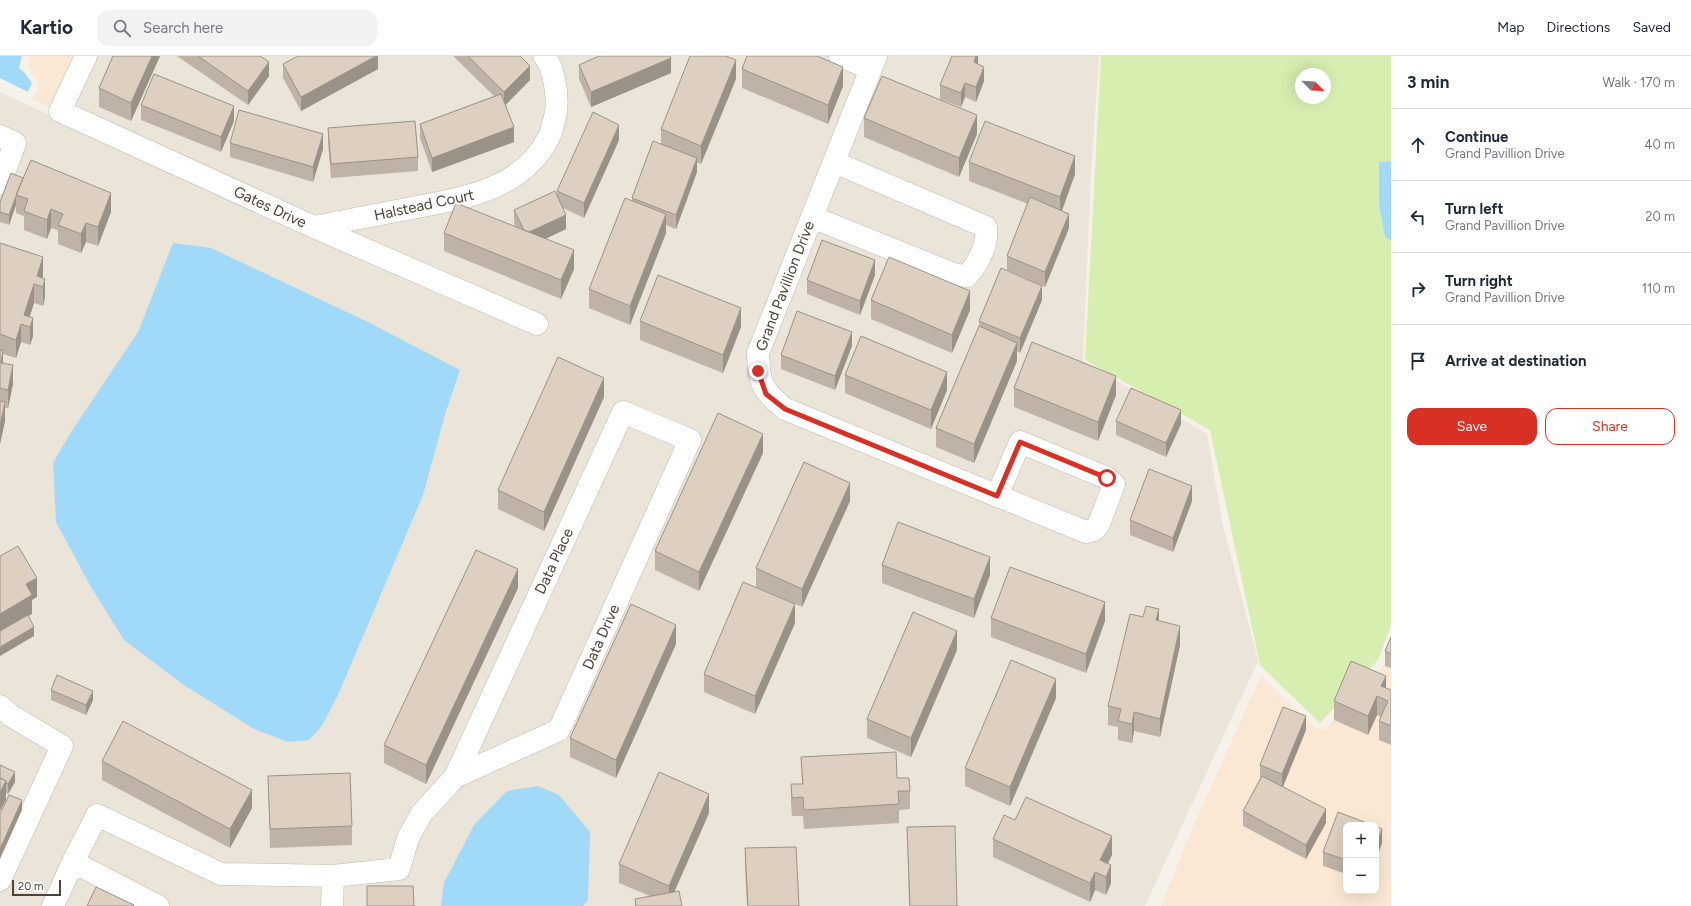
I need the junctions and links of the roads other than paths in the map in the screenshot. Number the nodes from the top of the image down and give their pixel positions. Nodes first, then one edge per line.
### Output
1 (86, 56) edge
2 (544, 56) edge
3 (840, 56) edge
4 (873, 62) edge
5 (0, 136) edge
6 (834, 162) junction
7 (0, 184) edge
8 (812, 217) junction
9 (314, 227) junction
10 (537, 324) dead end
11 (690, 440) joint
12 (997, 496) junction
13 (0, 706) edge
14 (455, 777) junction
15 (73, 862) junction
16 (336, 876) junction
17 (0, 880) edge
18 (53, 906) edge
19 (158, 906) edge
20 (332, 906) edge

1 - 9 street, Gates Drive
2 - 9 street, Halstead Court
3 - 4 street
4 - 6 street, Grand Pavillion Drive
5 - 7 street
6 - 8 street, Grand Pavillion Drive
6 - 8 street
8 - 12 street, Grand Pavillion Drive
9 - 10 street, Gates Drive
11 - 14 street, Data Drive
11 - 14 street, Data Place
12 - 12 street, Grand Pavillion Drive
13 - 17 street
14 - 16 street
15 - 16 street
15 - 18 street
15 - 19 street
16 - 20 street

